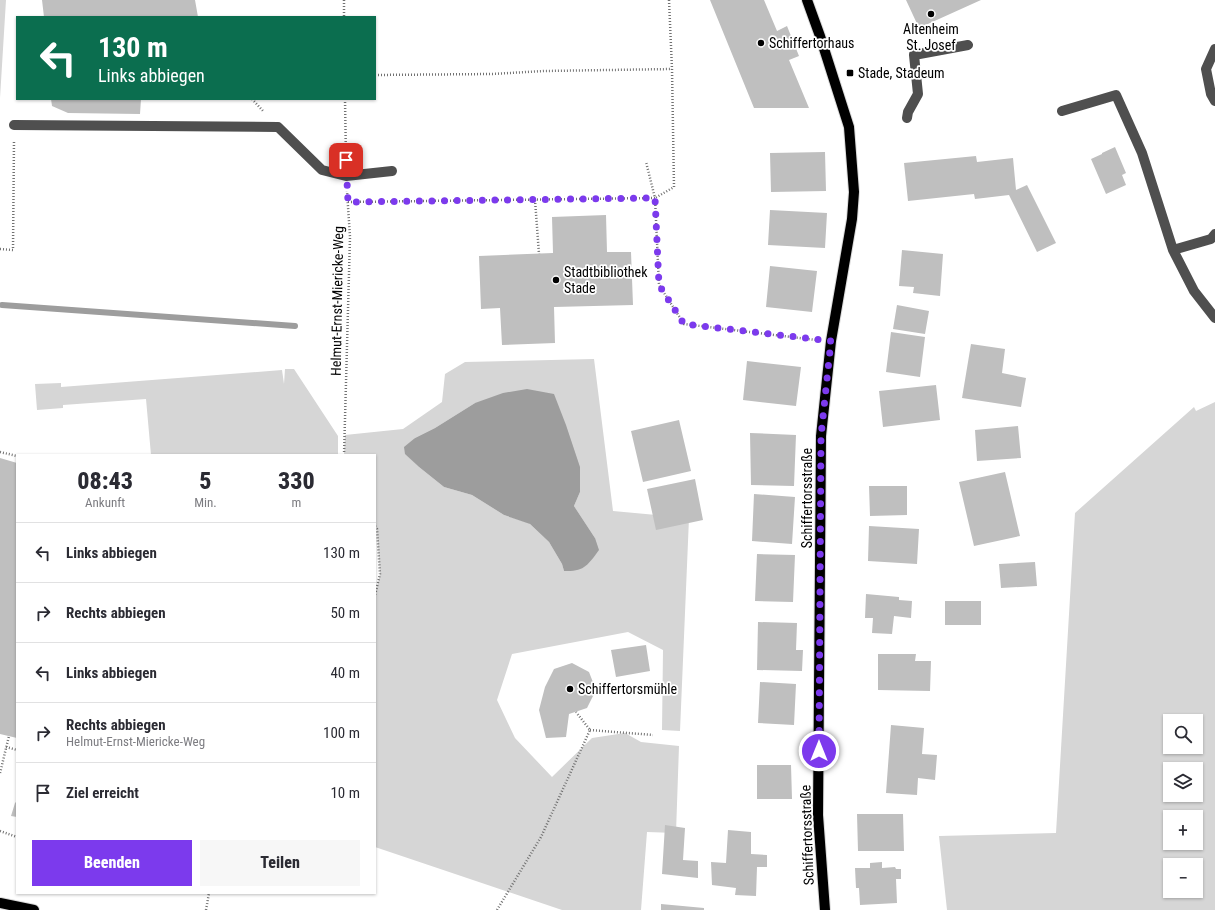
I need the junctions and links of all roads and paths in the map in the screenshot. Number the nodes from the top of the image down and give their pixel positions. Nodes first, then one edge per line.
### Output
1 (344, 0) edge
2 (669, 0) edge
3 (807, 0) edge
4 (344, 16) edge
5 (968, 45) dead end
6 (1215, 49) edge
7 (672, 69) junction
8 (376, 75) edge
9 (345, 100) edge
10 (1215, 101) edge
11 (1062, 111) dead end
12 (907, 118) dead end
13 (14, 126) joint
14 (646, 162) dead end
15 (392, 171) dead end
16 (346, 176) junction
17 (655, 198) junction
18 (535, 200) junction
19 (348, 202) junction
20 (1215, 234) edge
21 (0, 249) edge
22 (1173, 250) junction
23 (539, 254) dead end
24 (1215, 318) edge
25 (831, 341) junction
26 (0, 452) edge
27 (344, 454) edge
28 (16, 456) edge
29 (376, 528) edge
30 (376, 591) edge
31 (576, 712) dead end
32 (590, 730) junction
33 (653, 735) dead end
34 (9, 736) dead end
35 (6, 747) junction
36 (16, 750) edge
37 (0, 772) edge
38 (0, 831) edge
39 (16, 837) edge
40 (210, 894) edge
41 (0, 903) edge
42 (34, 910) edge
43 (206, 910) edge
44 (497, 910) edge
45 (825, 910) edge

1 - 4 path
2 - 7 path
3 - 25 main road, Schiffertorsstraße
5 - 12 lane
6 - 10 lane
7 - 8 path
7 - 17 path
9 - 16 path, Helmut-Ernst-Miericke-Weg
11 - 22 lane
13 - 16 lane
13 - 21 path
14 - 17 path
15 - 16 lane
16 - 19 path, Helmut-Ernst-Miericke-Weg
17 - 18 path
17 - 25 path
18 - 19 path
18 - 23 path
19 - 27 path, Helmut-Ernst-Miericke-Weg
20 - 22 lane
22 - 24 lane
25 - 45 main road, Schiffertorsstraße
26 - 28 path
29 - 30 path
31 - 32 path
32 - 33 path
32 - 44 path
34 - 35 path
35 - 36 path
35 - 37 path
38 - 39 path
40 - 43 path
41 - 42 main road

